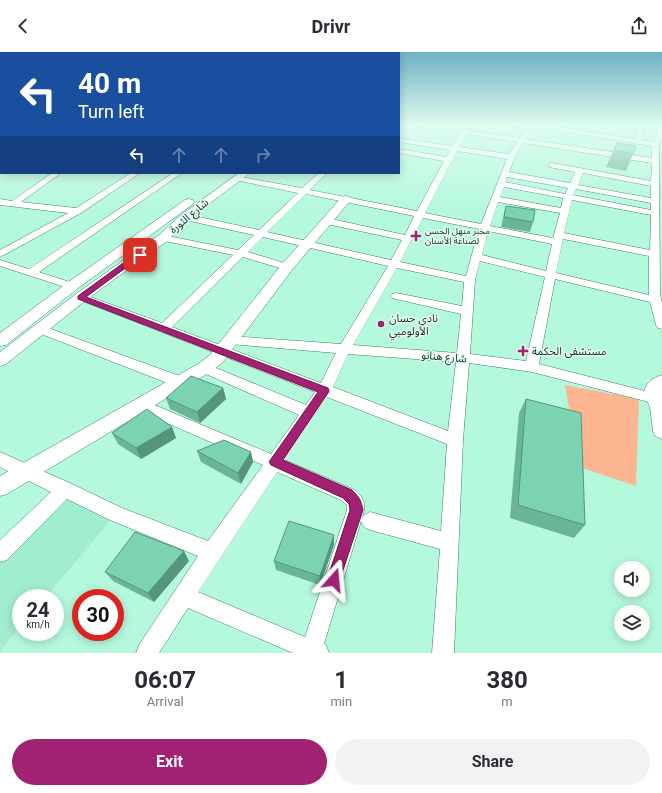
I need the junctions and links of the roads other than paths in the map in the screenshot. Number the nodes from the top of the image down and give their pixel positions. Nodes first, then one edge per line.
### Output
1 (412, 153) edge
2 (452, 153) edge
3 (483, 153) edge
4 (513, 153) edge
5 (607, 153) edge
6 (622, 153) edge
7 (656, 153) edge
8 (626, 156) junction
9 (511, 157) junction
10 (448, 159) junction
11 (656, 161) junction
12 (552, 165) dead end
13 (580, 170) junction
14 (56, 174) edge
15 (134, 174) edge
16 (177, 174) edge
17 (322, 174) edge
18 (237, 175) edge
19 (503, 179) junction
20 (655, 184) junction
21 (574, 186) junction
22 (304, 192) junction
23 (568, 197) junction
24 (346, 199) junction
25 (496, 199) junction
26 (654, 201) junction
27 (0, 202) edge
28 (14, 203) junction
29 (78, 211) junction
30 (565, 211) junction
31 (654, 213) junction
32 (420, 214) junction
33 (184, 217) junction
34 (327, 221) junction
35 (484, 228) junction
36 (262, 234) junction
37 (163, 238) junction
38 (407, 238) junction
39 (558, 239) junction
40 (306, 245) junction
41 (0, 254) edge
42 (240, 254) junction
43 (654, 254) junction
44 (476, 256) junction
45 (394, 264) junction
46 (2, 266) edge
47 (287, 267) junction
48 (30, 273) junction
49 (552, 275) junction
50 (470, 280) junction
51 (72, 286) junction
52 (396, 296) dead end
53 (80, 297) junction
54 (655, 300) junction
55 (466, 311) junction
56 (662, 325) edge
57 (40, 329) junction
58 (163, 329) junction
59 (0, 341) edge
60 (226, 346) junction
61 (344, 349) junction
62 (464, 358) junction
63 (0, 360) edge
64 (532, 366) junction
65 (204, 368) junction
66 (662, 381) edge
67 (180, 382) junction
68 (324, 391) junction
69 (140, 405) junction
70 (658, 405) edge
71 (309, 413) junction
72 (662, 431) edge
73 (455, 440) junction
74 (0, 458) edge
75 (275, 462) junction
76 (26, 471) junction
77 (0, 487) edge
78 (66, 489) junction
79 (370, 521) dead end
80 (449, 542) junction
81 (212, 552) junction
82 (0, 553) edge
83 (184, 596) junction
84 (314, 651) edge
85 (147, 653) edge
86 (443, 653) edge

1 - 10 street
2 - 10 street
3 - 9 street
4 - 9 street
5 - 8 street
6 - 8 street
7 - 11 street
8 - 11 street
9 - 19 street
10 - 32 street
11 - 20 street
12 - 13 street
13 - 20 street
13 - 21 street
14 - 28 street
15 - 29 street
16 - 48 street
17 - 22 street
18 - 22 street
18 - 33 main road, شارع الثورة
18 - 51 main road, شارع الثورة
19 - 21 street
19 - 23 street
19 - 25 street
20 - 26 street
21 - 23 street
21 - 26 street
22 - 24 street
22 - 36 street
23 - 30 street
23 - 31 street
24 - 32 street
24 - 34 main road
25 - 30 street
25 - 35 street
26 - 31 street
27 - 28 street
28 - 29 street
29 - 41 street
30 - 39 street
31 - 43 street
32 - 35 street
32 - 38 street
33 - 36 street
33 - 37 main road, شارع الثورة
34 - 38 street
34 - 40 main road
35 - 39 street
35 - 44 street
36 - 40 street
36 - 42 street
37 - 42 street
37 - 53 main road, شارع الثورة
38 - 45 street
39 - 43 street
39 - 49 street
40 - 45 street
40 - 47 main road
42 - 47 street
42 - 58 street
43 - 54 street
44 - 49 street
44 - 50 street
45 - 50 street
45 - 61 street
46 - 48 street
47 - 60 main road
48 - 51 street
49 - 54 street
49 - 64 street
50 - 55 street
51 - 59 main road, شارع الثورة
52 - 55 street
53 - 57 main road, شارع الثورة
53 - 58 street
54 - 56 street
55 - 62 street
57 - 63 main road, شارع الثورة
57 - 67 street
58 - 60 street
60 - 61 street, شارع هنانو
60 - 65 main road
60 - 68 street
61 - 62 street, شارع هنانو
61 - 68 street
62 - 64 street, شارع هنانو
62 - 73 street
64 - 70 street, شارع هنانو
65 - 67 main road
65 - 71 street
66 - 70 main road
67 - 69 main road
68 - 71 street
68 - 73 street
69 - 75 street
69 - 76 main road
70 - 72 main road
71 - 75 street
73 - 80 street
74 - 76 street
75 - 81 street
75 - 84 street
76 - 77 main road
76 - 78 street
78 - 81 street
78 - 82 street
79 - 80 street
80 - 86 street
81 - 83 street
83 - 84 street
83 - 85 street

